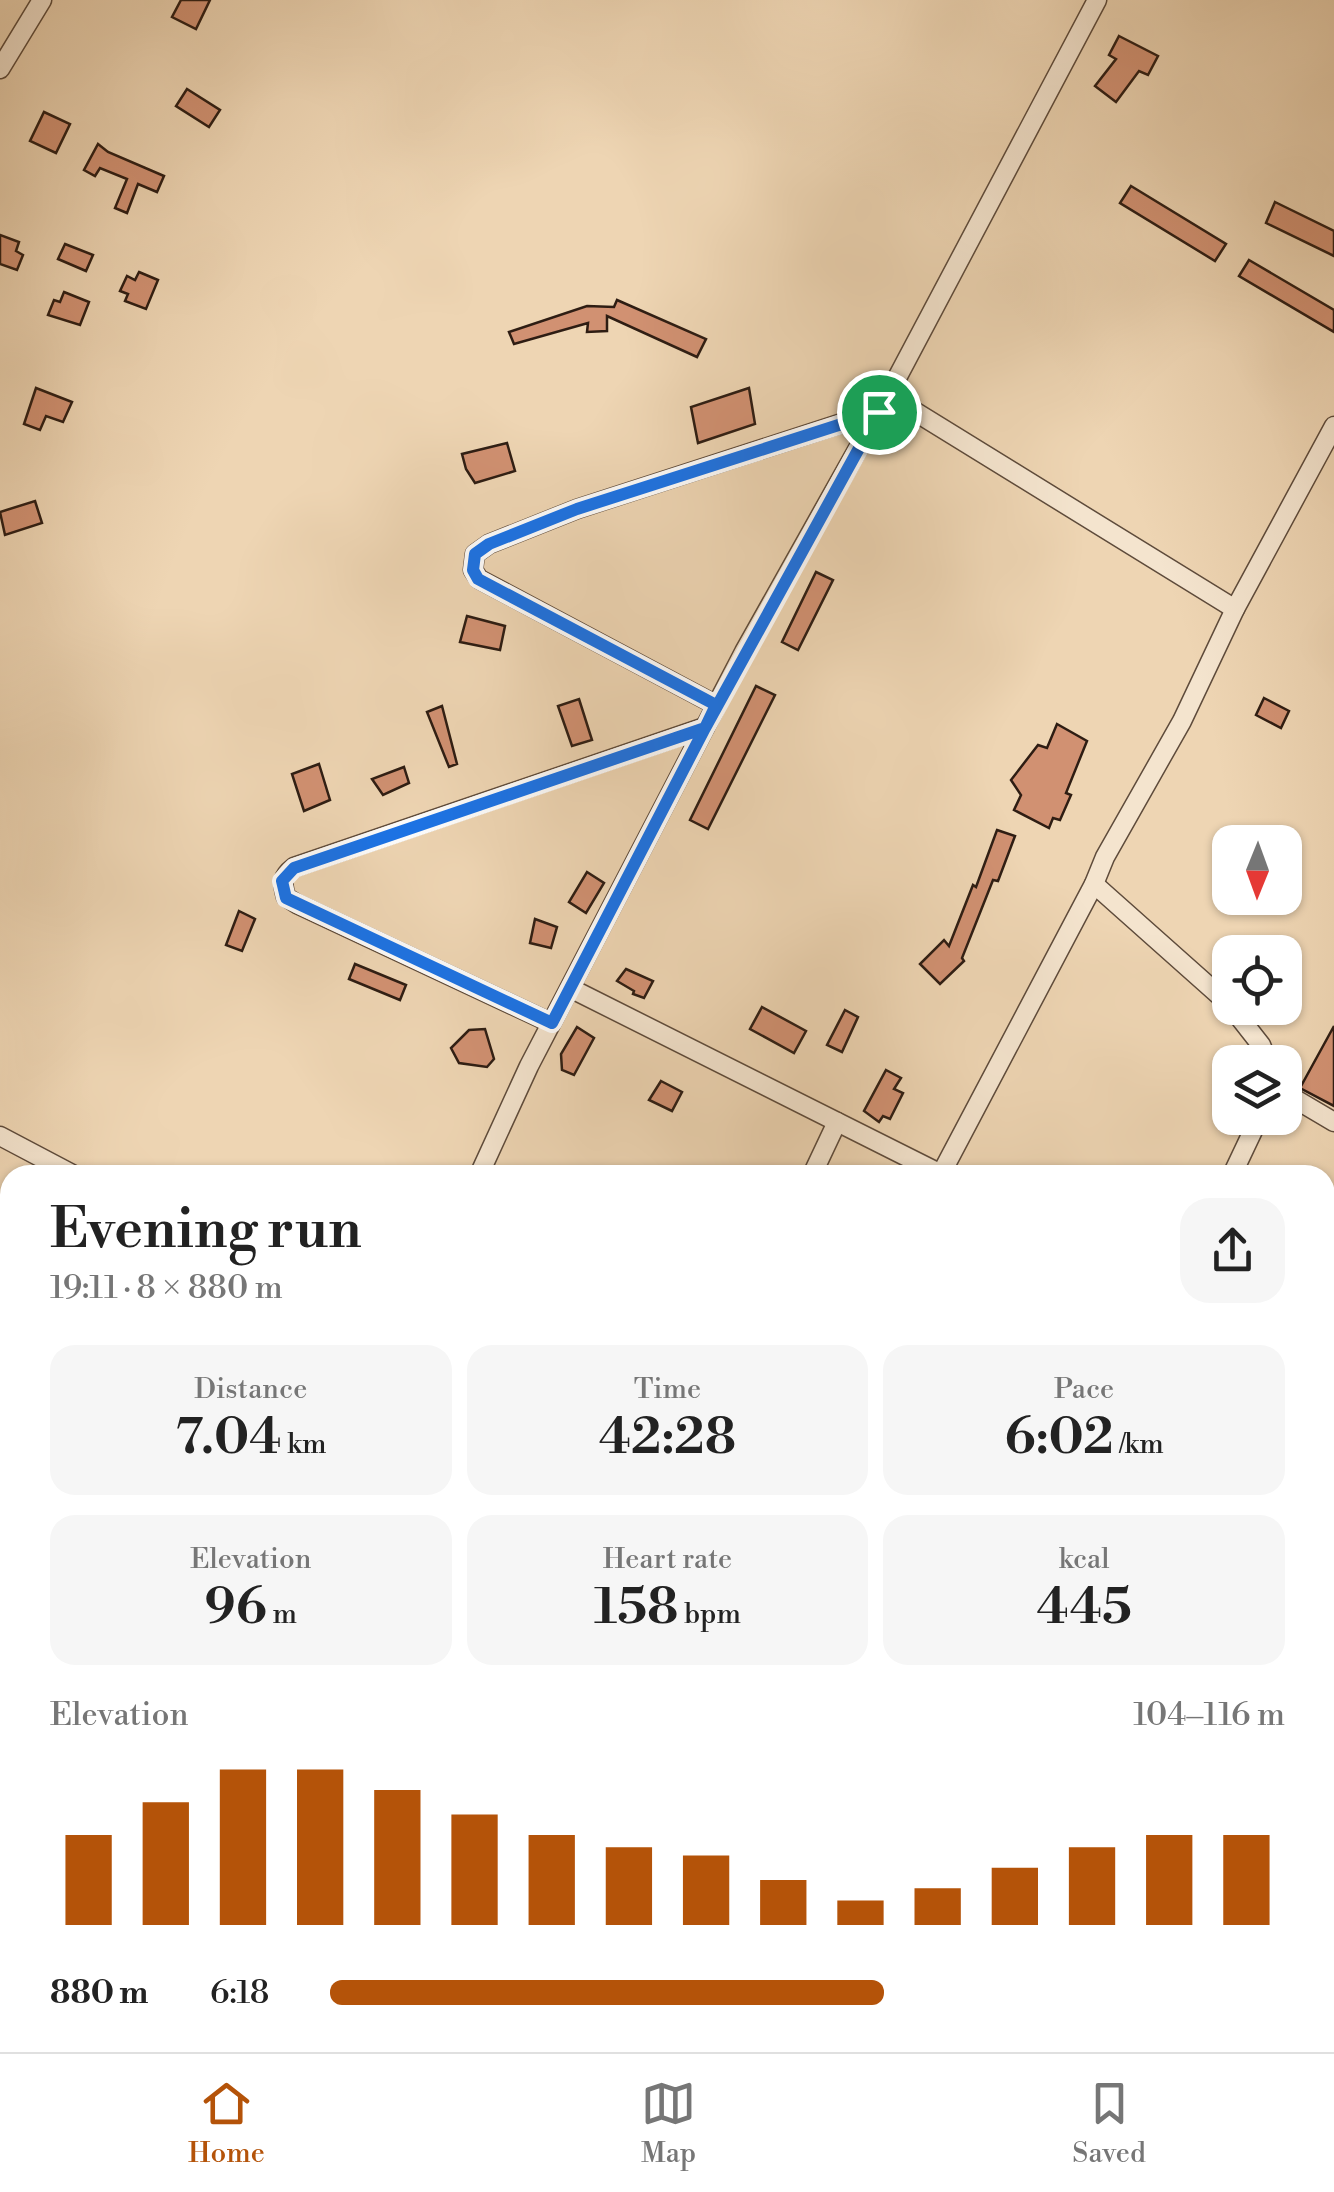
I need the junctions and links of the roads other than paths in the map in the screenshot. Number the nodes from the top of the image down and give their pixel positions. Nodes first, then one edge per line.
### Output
1 (42, 0) edge
2 (1097, 0) edge
3 (0, 69) edge
4 (883, 403) junction
5 (1334, 426) edge
6 (1234, 609) junction
7 (716, 705) junction
8 (705, 728) junction
9 (1094, 884) junction
10 (570, 988) junction
11 (1212, 989) edge
12 (552, 1023) junction
13 (1246, 1025) edge
14 (1261, 1045) edge
15 (1302, 1103) edge
16 (837, 1122) junction
17 (1334, 1122) edge
18 (1251, 1135) edge
19 (0, 1136) edge
20 (55, 1165) edge
21 (484, 1165) edge
22 (817, 1165) edge
23 (924, 1165) edge
24 (947, 1165) edge
25 (1237, 1165) edge

1 - 3 street
2 - 4 street
4 - 6 street
4 - 7 street
4 - 7 street
5 - 6 street
6 - 9 street
7 - 8 street
8 - 10 street
8 - 12 street
9 - 11 street
9 - 24 street
10 - 12 street
10 - 16 street
12 - 21 street
13 - 14 street
15 - 17 street
16 - 22 street
16 - 23 street
18 - 25 street
19 - 20 street

